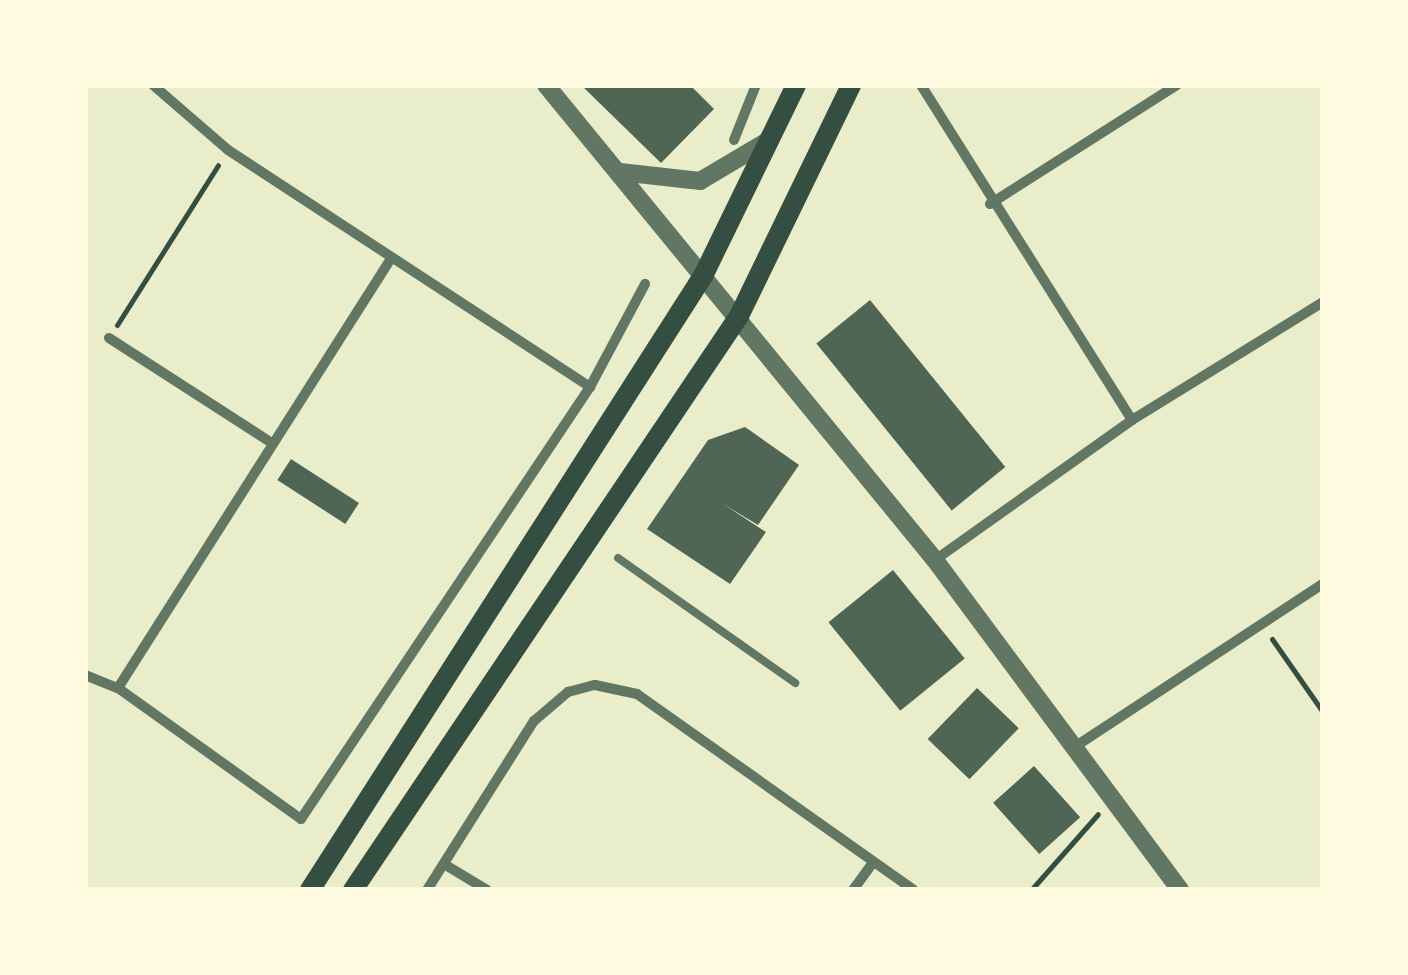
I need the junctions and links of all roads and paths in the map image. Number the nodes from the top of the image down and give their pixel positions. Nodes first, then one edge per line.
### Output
1 (153, 85) edge
2 (546, 85) edge
3 (756, 85) edge
4 (796, 85) edge
5 (851, 85) edge
6 (922, 85) edge
7 (1177, 85) edge
8 (778, 130) junction
9 (734, 140) dead end
10 (228, 150) junction
11 (620, 172) junction
12 (990, 204) junction
13 (390, 260) junction
14 (702, 276) junction
15 (645, 284) dead end
16 (1323, 302) edge
17 (740, 316) junction
18 (109, 338) joint
19 (590, 387) junction
20 (1132, 420) junction
21 (272, 443) junction
22 (618, 558) dead end
23 (936, 560) junction
24 (1323, 584) edge
25 (1262, 624) junction
26 (85, 675) edge
27 (795, 683) dead end
28 (118, 688) junction
29 (1323, 712) edge
30 (1076, 746) junction
31 (1113, 797) junction
32 (872, 862) junction
33 (444, 864) junction
34 (310, 890) edge
35 (353, 890) edge
36 (427, 890) edge
37 (487, 890) edge
38 (853, 890) edge
39 (914, 890) edge
40 (1031, 890) edge
41 (1180, 890) edge

1 - 10 street
2 - 11 street
3 - 9 street
4 - 8 main road
5 - 17 main road
6 - 12 street
7 - 12 street
8 - 11 street
8 - 14 main road
10 - 13 street
10 - 18 path
11 - 14 street
12 - 20 street
13 - 19 street
13 - 21 street
14 - 17 street
14 - 34 main road
15 - 19 street
16 - 20 street
17 - 23 street
17 - 35 main road
18 - 21 street
19 - 28 street
20 - 23 street
21 - 28 street
22 - 27 lane
23 - 30 street
24 - 25 street
25 - 29 path
25 - 30 street
26 - 28 street
30 - 31 street
31 - 40 path
31 - 41 street
32 - 33 street
32 - 38 street
32 - 39 street
33 - 36 street
33 - 37 street

